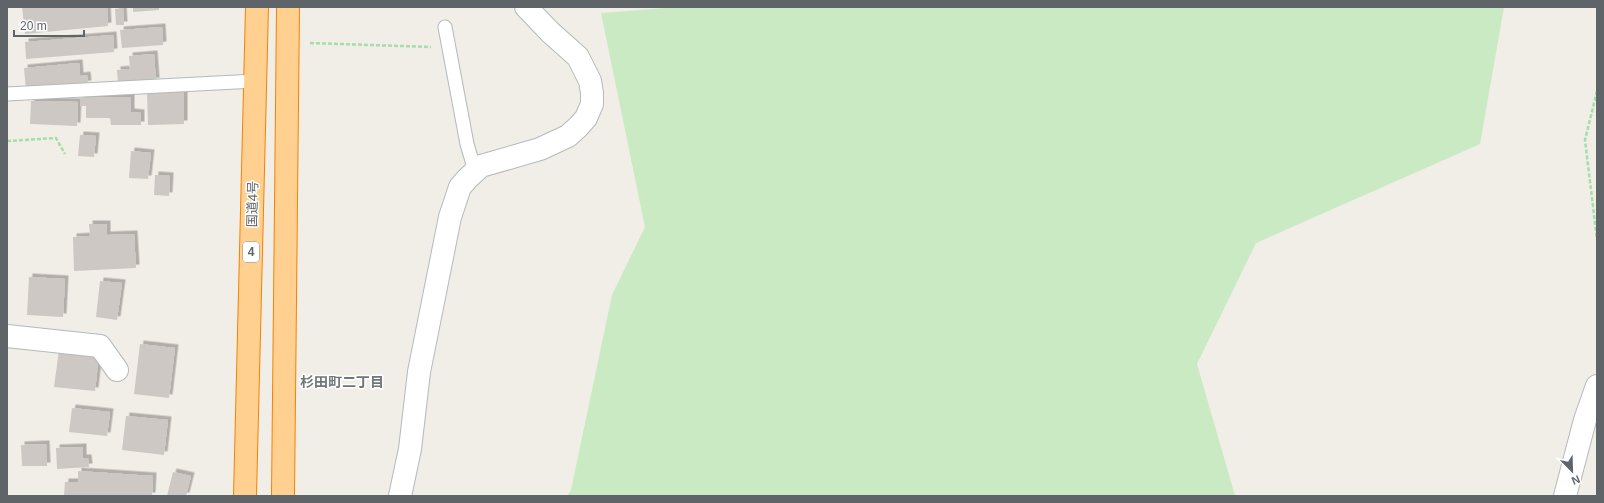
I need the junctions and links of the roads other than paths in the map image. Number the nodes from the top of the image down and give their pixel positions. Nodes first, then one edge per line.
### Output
1 (257, 7) edge
2 (288, 7) edge
3 (526, 7) edge
4 (445, 28) dead end
5 (255, 81) junction
6 (7, 94) edge
7 (475, 171) junction
8 (7, 336) edge
9 (117, 370) dead end
10 (1597, 386) edge
11 (245, 496) edge
12 (283, 496) edge
13 (400, 496) edge
14 (1565, 496) edge

1 - 5 highway, 国道4号 / 4
2 - 12 highway
3 - 7 street
4 - 7 lane
5 - 6 lane
5 - 11 highway, 国道4号 / 4
7 - 13 street
8 - 9 street
10 - 14 street

